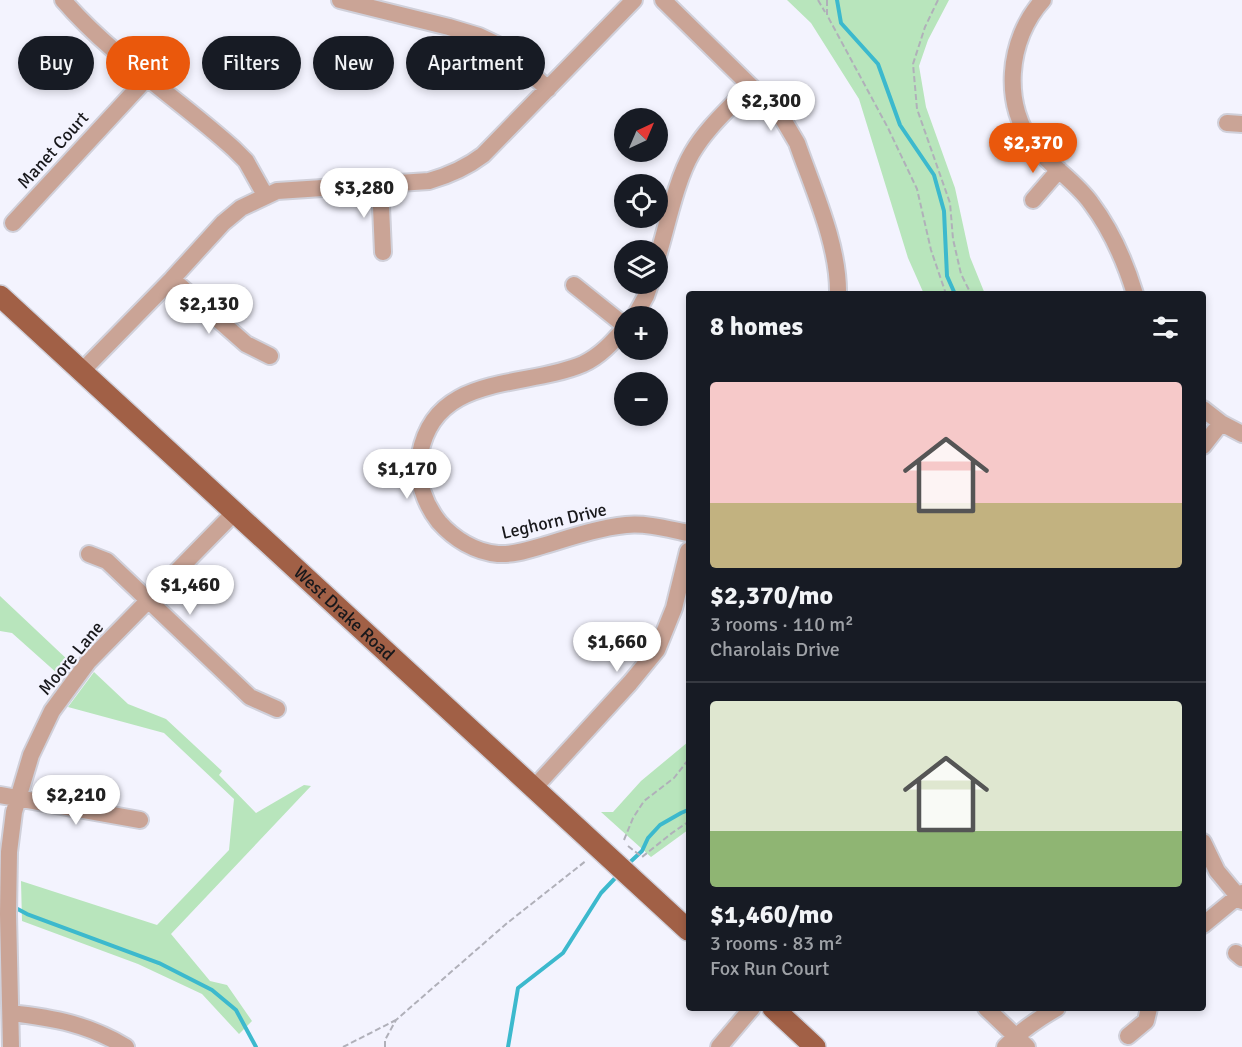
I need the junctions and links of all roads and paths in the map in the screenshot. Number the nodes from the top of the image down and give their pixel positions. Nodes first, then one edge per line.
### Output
1 (63, 0) edge
2 (340, 0) edge
3 (634, 0) edge
4 (663, 0) edge
5 (818, 0) edge
6 (827, 0) edge
7 (938, 0) edge
8 (1043, 0) edge
9 (827, 15) junction
10 (106, 43) edge
11 (750, 86) junction
12 (548, 89) junction
13 (136, 90) edge
14 (162, 90) edge
15 (1059, 170) junction
16 (380, 184) junction
17 (265, 195) junction
18 (1033, 200) dead end
19 (13, 223) dead end
20 (663, 240) edge
21 (383, 252) dead end
22 (172, 279) junction
23 (574, 285) dead end
24 (838, 291) edge
25 (945, 291) edge
26 (970, 291) edge
27 (1134, 291) edge
28 (0, 296) edge
29 (614, 319) edge
30 (614, 340) edge
31 (270, 356) dead end
32 (82, 371) junction
33 (1206, 411) edge
34 (1221, 423) junction
35 (1242, 434) edge
36 (1206, 442) edge
37 (420, 470) junction
38 (391, 471) dead end
39 (235, 512) junction
40 (686, 533) edge
41 (89, 554) dead end
42 (686, 559) edge
43 (148, 600) junction
44 (277, 709) dead end
45 (686, 763) edge
46 (534, 788) junction
47 (0, 795) edge
48 (17, 798) junction
49 (140, 820) dead end
50 (686, 823) edge
51 (624, 840) dead end
52 (1206, 848) edge
53 (613, 851) junction
54 (1241, 897) edge
55 (1206, 922) edge
56 (686, 928) edge
57 (749, 1011) edge
58 (776, 1011) edge
59 (989, 1011) edge
60 (1053, 1011) edge
61 (1148, 1011) edge
62 (11, 1013) junction
63 (396, 1020) junction
64 (1128, 1036) dead end
65 (1016, 1043) edge
66 (11, 1047) edge
67 (126, 1047) edge
68 (342, 1047) edge
69 (385, 1047) edge
70 (719, 1047) edge
71 (815, 1047) edge

1 - 10 street
2 - 12 street
3 - 12 street
4 - 11 street
5 - 9 path
6 - 9 path
7 - 26 path
8 - 15 street
9 - 25 path
11 - 20 street
11 - 24 street
12 - 16 street
13 - 19 street, Manet Court
14 - 17 street
15 - 18 street
15 - 27 street
16 - 17 street
16 - 21 street
17 - 22 street
22 - 31 street
22 - 32 street
23 - 29 street, Leghorn Drive
28 - 32 main road, West Drake Road
30 - 37 street, Leghorn Drive
32 - 39 main road, West Drake Road
33 - 34 street
34 - 35 street
34 - 36 street
37 - 38 street
37 - 40 street, Leghorn Drive
39 - 43 street, Moore Lane
39 - 46 main road, West Drake Road
41 - 43 street
42 - 46 street
43 - 44 street
43 - 48 street, Moore Lane
45 - 51 path
46 - 53 main road, West Drake Road
47 - 48 street
48 - 49 street
48 - 62 street, Moore Lane
50 - 53 path
52 - 54 street
53 - 56 main road, West Drake Road
53 - 63 path
54 - 55 street
57 - 70 street
58 - 71 main road
59 - 65 street
60 - 65 street
61 - 64 street
62 - 66 street, Moore Lane
62 - 67 street
63 - 68 path
63 - 69 path

